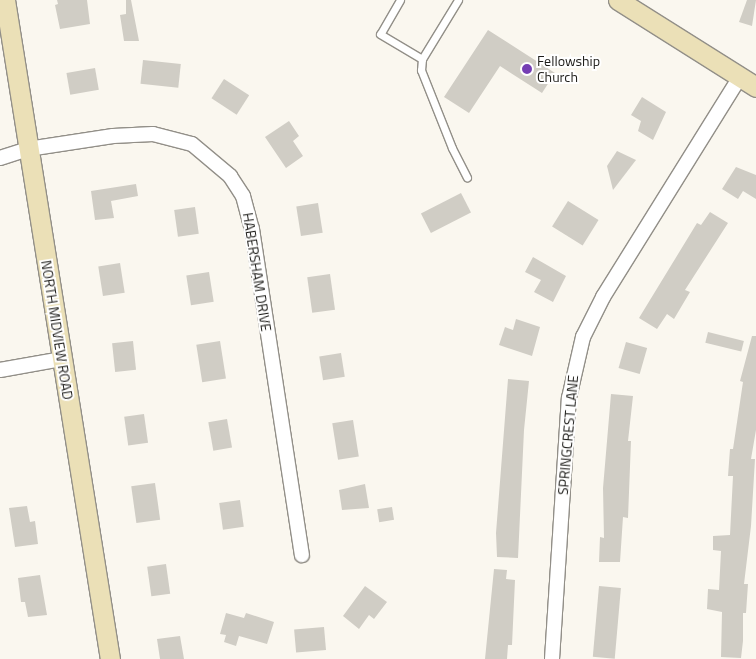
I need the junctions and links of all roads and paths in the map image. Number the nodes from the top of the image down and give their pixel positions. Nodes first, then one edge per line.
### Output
1 (5, 0) edge
2 (400, 0) edge
3 (458, 0) edge
4 (618, 0) edge
5 (422, 59) junction
6 (740, 77) junction
7 (756, 87) edge
8 (28, 149) junction
9 (0, 158) edge
10 (467, 177) dead end
11 (61, 359) junction
12 (0, 370) edge
13 (302, 555) dead end
14 (110, 659) edge
15 (552, 659) edge

1 - 8 street, NORTH MIDVIEW ROAD
2 - 5 lane
3 - 5 lane
4 - 6 street
5 - 10 lane
6 - 7 street
6 - 15 street, SPRINGCREST LANE
8 - 9 street, HABERSHAM DRIVE
8 - 11 street, NORTH MIDVIEW ROAD
8 - 13 street, HABERSHAM DRIVE
11 - 12 street
11 - 14 street, NORTH MIDVIEW ROAD

